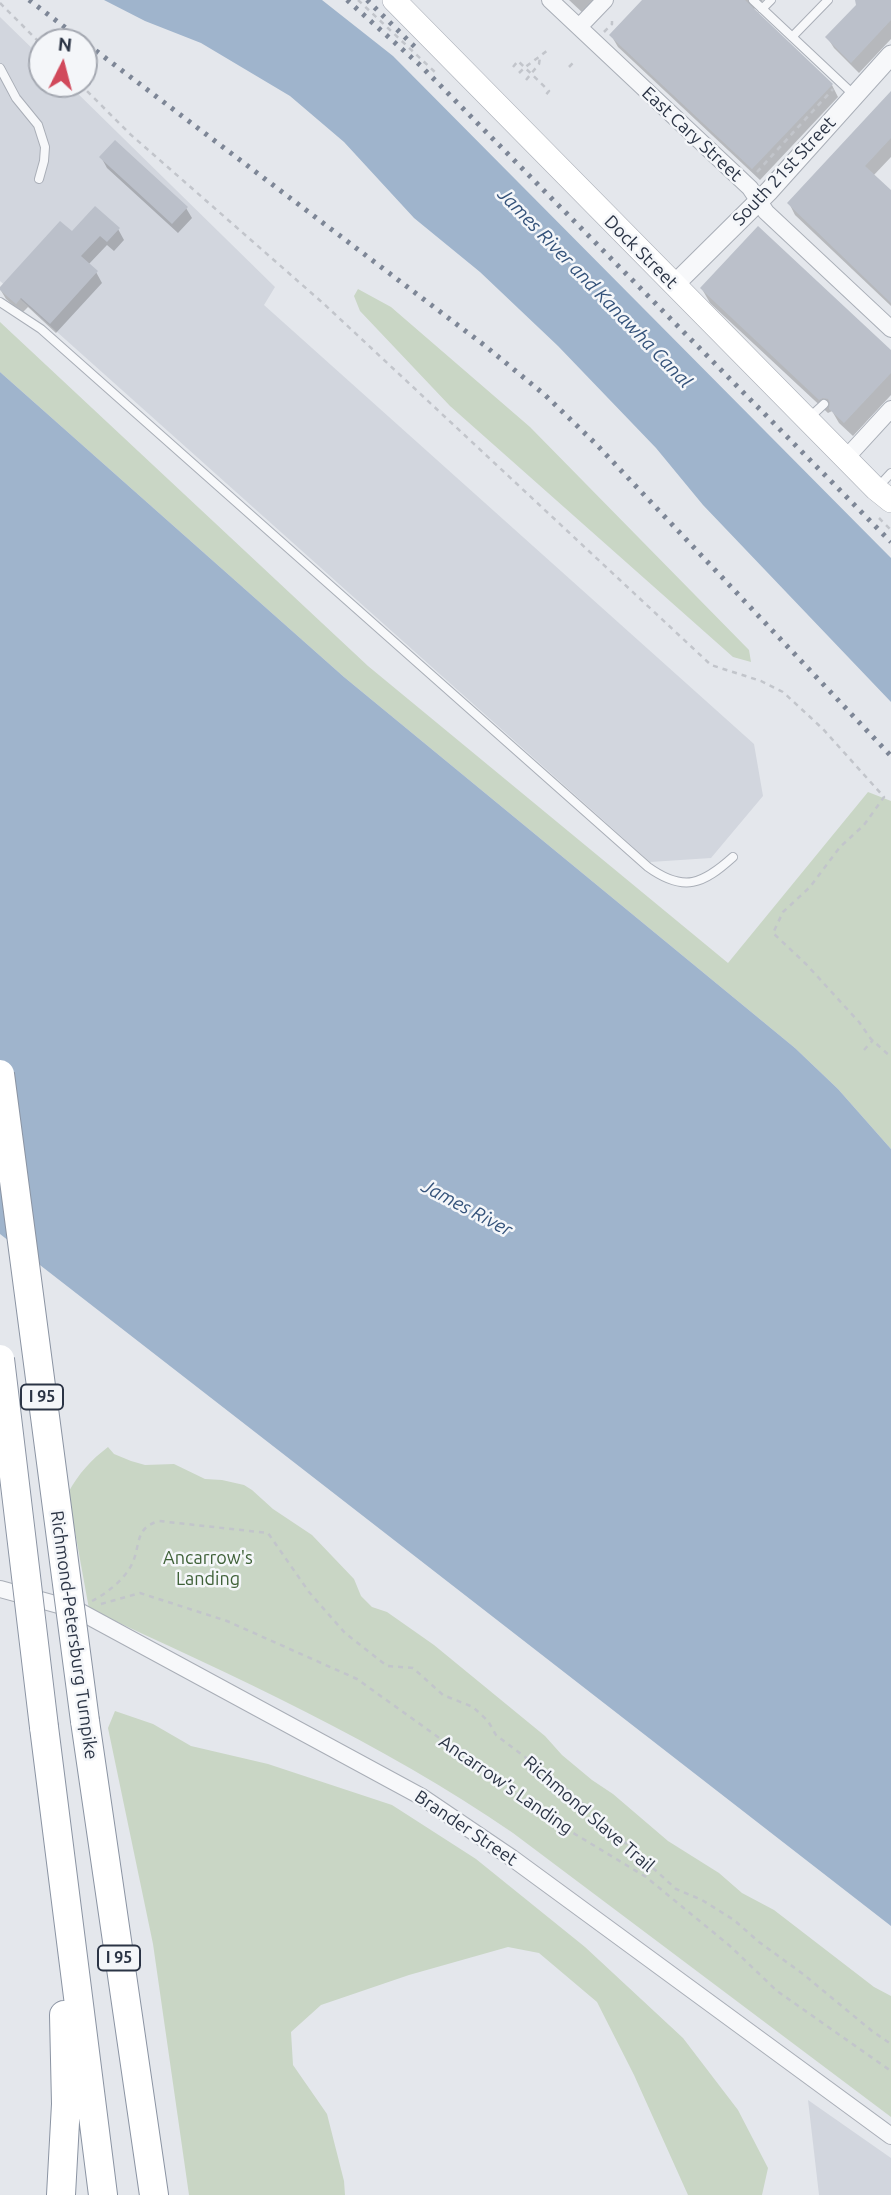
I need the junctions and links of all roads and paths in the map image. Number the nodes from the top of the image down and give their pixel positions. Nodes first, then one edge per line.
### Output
1 (394, 0) edge
2 (550, 0) edge
3 (605, 0) edge
4 (753, 0) edge
5 (771, 0) edge
6 (828, 0) edge
7 (0, 3) edge
8 (762, 9) junction
9 (612, 21) dead end
10 (579, 27) junction
11 (28, 31) edge
12 (601, 34) dead end
13 (792, 37) junction
14 (550, 48) dead end
15 (891, 55) edge
16 (540, 57) junction
17 (575, 61) dead end
18 (513, 67) dead end
19 (524, 67) junction
20 (569, 67) dead end
21 (0, 68) edge
22 (519, 73) dead end
23 (531, 74) junction
24 (526, 80) dead end
25 (845, 91) junction
26 (544, 97) dead end
27 (94, 98) edge
28 (755, 174) dead end
29 (39, 179) dead end
30 (758, 201) junction
31 (674, 285) junction
32 (0, 302) edge
33 (891, 329) edge
34 (891, 409) edge
35 (846, 458) junction
36 (886, 488) edge
37 (733, 857) dead end
38 (873, 1040) junction
39 (864, 1050) dead end
40 (891, 1057) edge
41 (0, 1073) edge
42 (0, 1359) edge
43 (0, 1589) edge
44 (77, 1610) junction
45 (54, 1809) junction
46 (891, 2044) edge
47 (891, 2071) edge
48 (891, 2136) edge
49 (61, 2195) edge
50 (103, 2195) edge
51 (154, 2195) edge

1 - 31 main road, Dock Street
2 - 10 street, East Cary Street
3 - 10 street
4 - 8 lane
5 - 8 lane
6 - 13 lane
7 - 11 path
8 - 13 lane
9 - 12 path
10 - 30 street, East Cary Street
13 - 25 lane
14 - 16 path
15 - 25 street, South 21st Street
16 - 19 path
16 - 23 path
17 - 20 path
18 - 19 path
19 - 22 path
19 - 23 path
21 - 29 lane
23 - 24 path
23 - 26 path
25 - 28 path
25 - 30 street, South 21st Street
27 - 38 path
30 - 31 street, South 21st Street
30 - 33 street, East Cary Street
31 - 35 main road, Dock Street
32 - 37 lane
34 - 35 street
35 - 36 main road, Dock Street
38 - 39 path
38 - 40 path
41 - 51 highway, Richmond-Petersburg Turnpike / I 95, bridge
42 - 45 highway, I 95, bridge
43 - 44 street, Brander Street
44 - 46 path, Richmond Slave Trail
44 - 47 path, Ancarrow’s Landing
44 - 48 street, Brander Street
45 - 49 highway
45 - 50 highway, I 95

